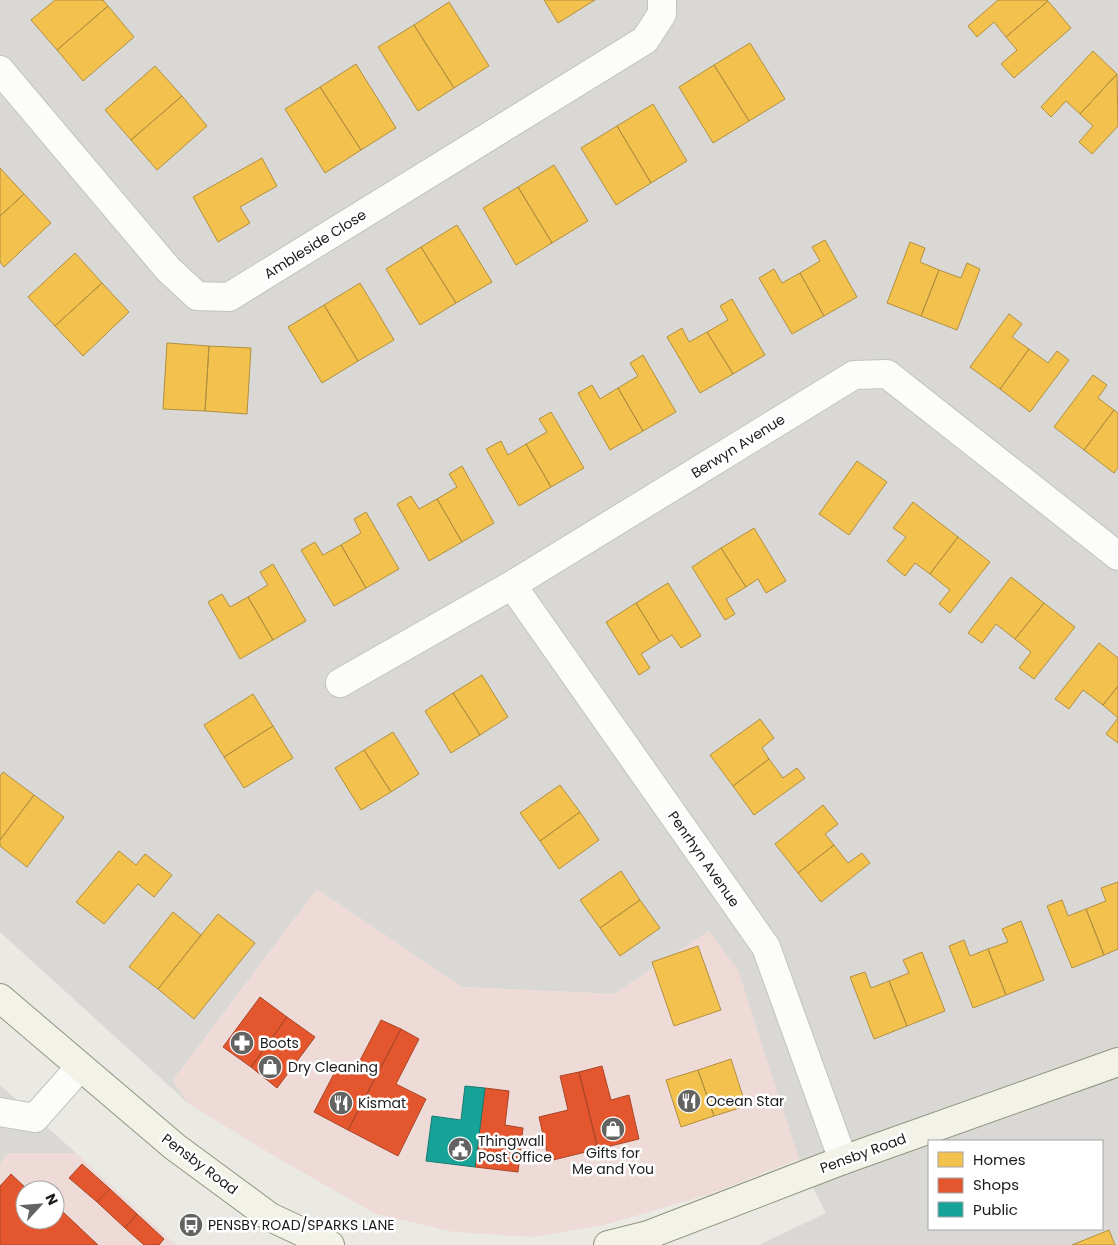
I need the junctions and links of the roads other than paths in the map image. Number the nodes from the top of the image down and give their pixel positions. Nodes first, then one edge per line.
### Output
1 (662, 0) edge
2 (0, 70) edge
3 (1118, 556) edge
4 (512, 585) junction
5 (340, 682) dead end
6 (0, 998) edge
7 (1118, 1062) edge
8 (80, 1067) junction
9 (0, 1112) edge
10 (843, 1160) junction
11 (330, 1245) edge
12 (608, 1245) edge

1 - 2 street, Ambleside Close
3 - 4 street, Berwyn Avenue
4 - 5 street, Berwyn Avenue
4 - 10 street, Penrhyn Avenue
6 - 8 main road, Pensby Road
7 - 10 main road, Pensby Road
8 - 9 street
8 - 11 main road, Pensby Road
10 - 12 main road, Pensby Road

